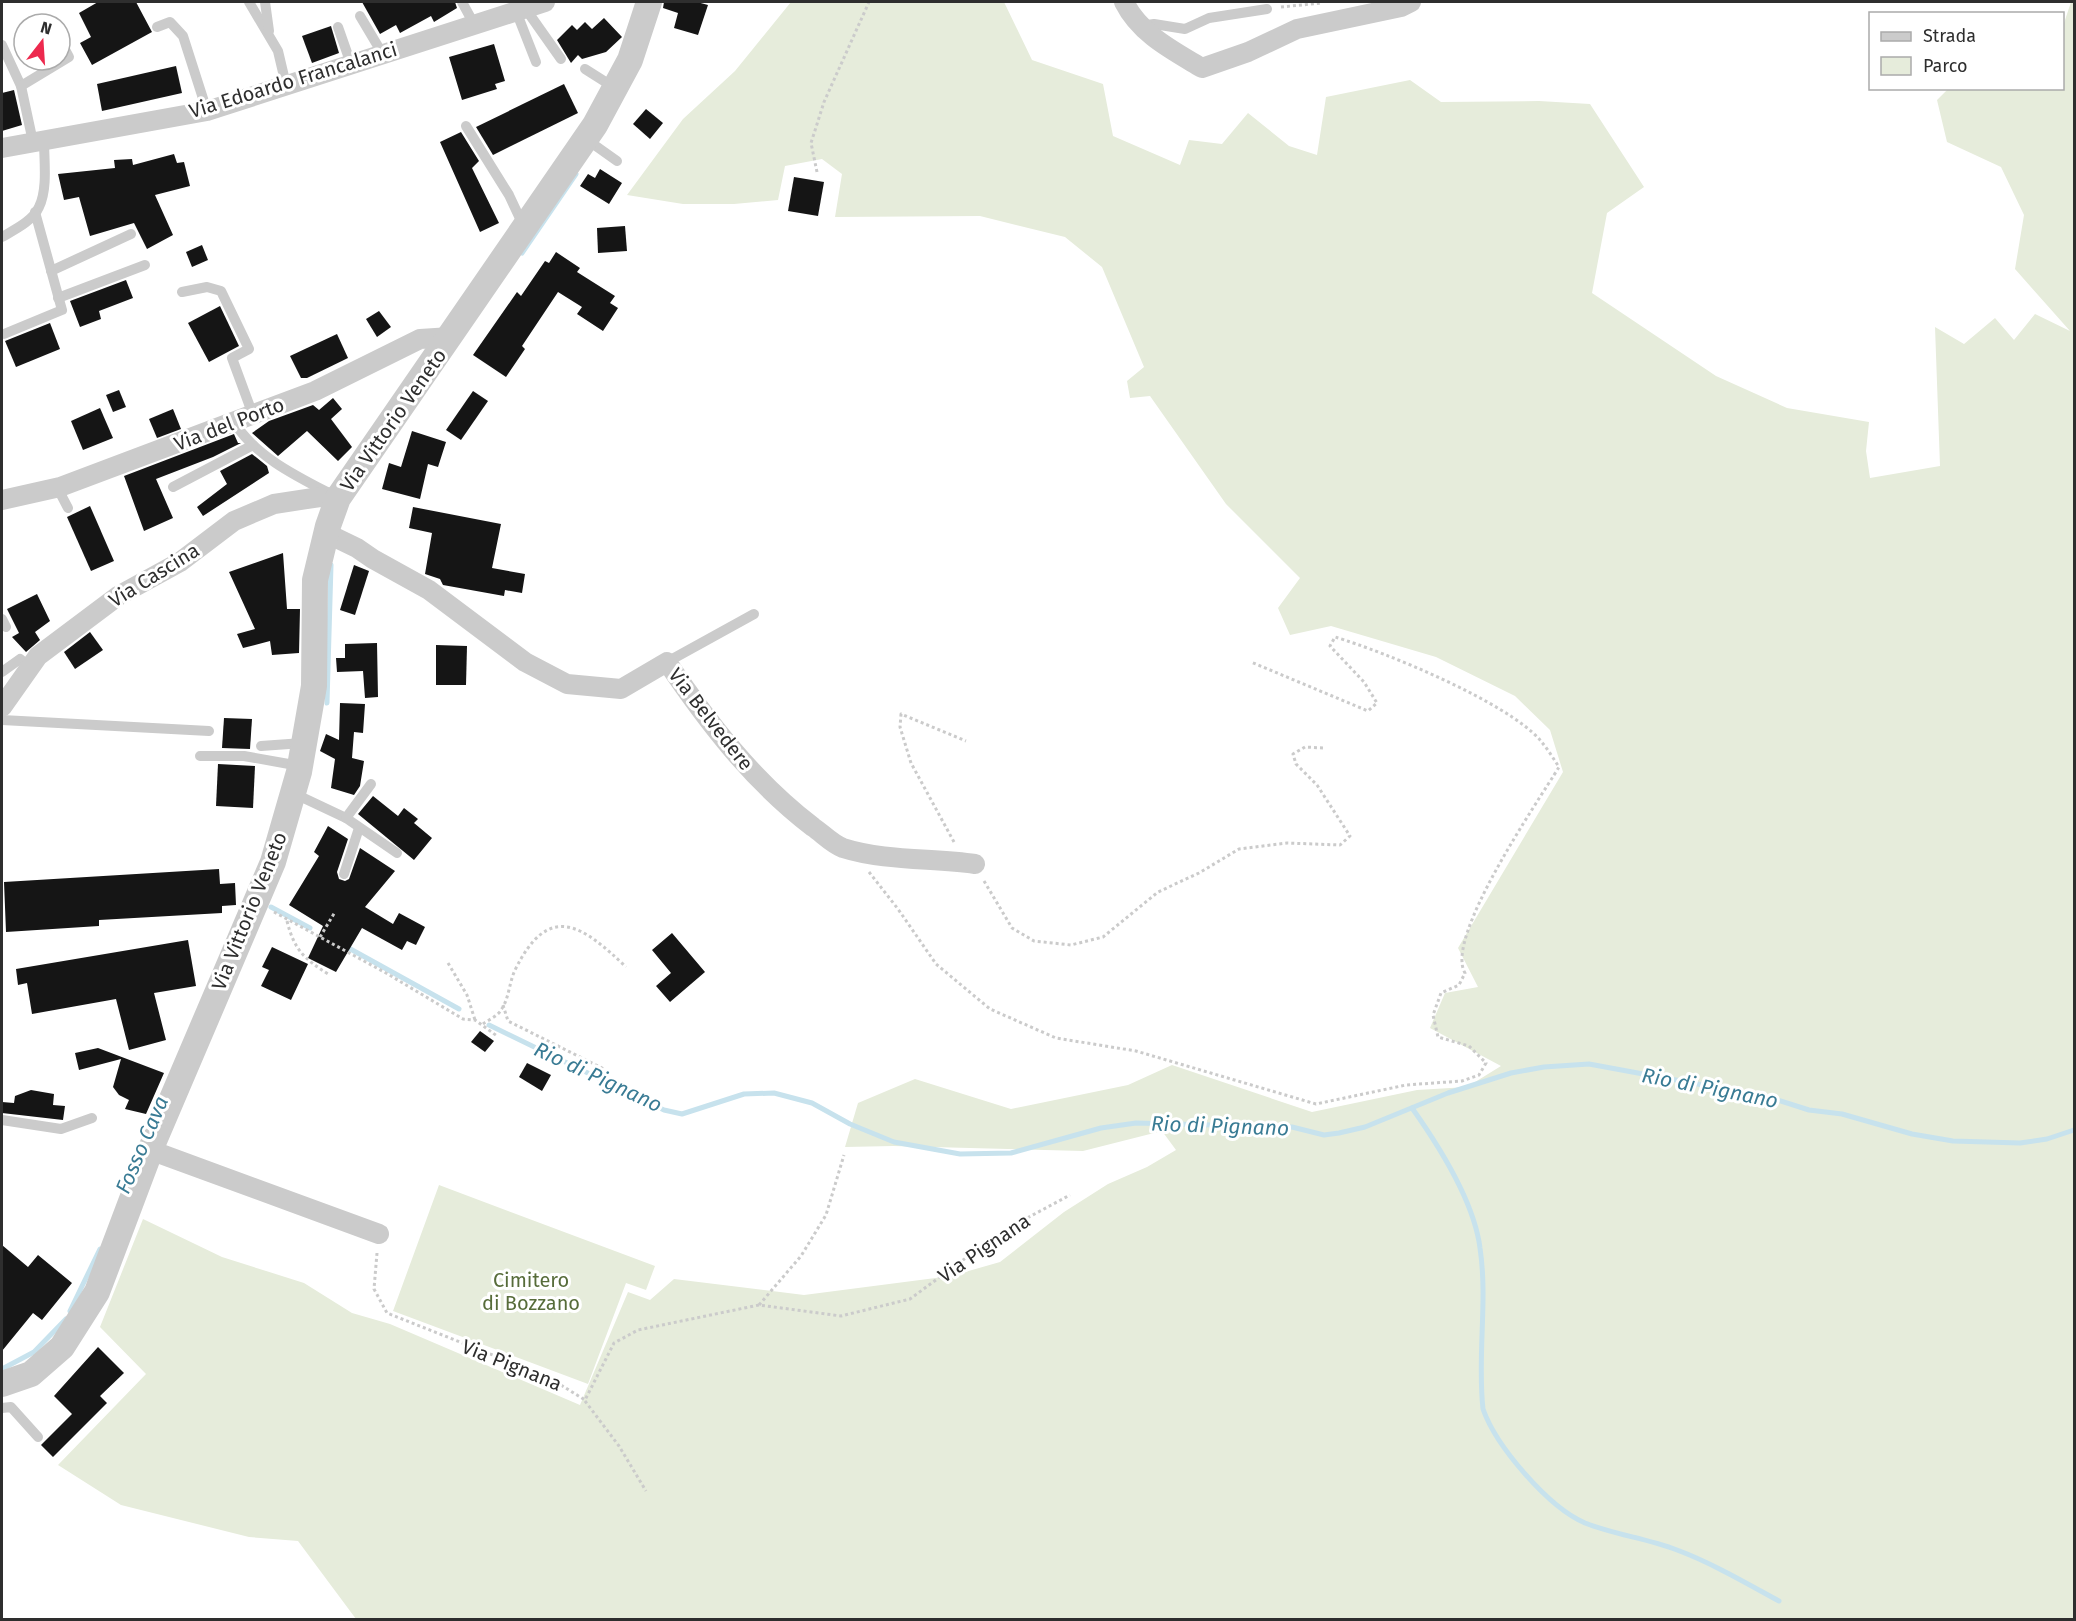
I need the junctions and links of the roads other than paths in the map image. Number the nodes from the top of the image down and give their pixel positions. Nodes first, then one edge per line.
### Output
1 (249, 2) edge
2 (265, 2) edge
3 (462, 2) edge
4 (545, 2) edge
5 (649, 2) edge
6 (1124, 2) edge
7 (1411, 2) edge
8 (520, 9) junction
9 (1267, 9) dead end
10 (360, 16) dead end
11 (474, 24) junction
12 (1140, 26) junction
13 (157, 27) dead end
14 (338, 27) dead end
15 (270, 38) junction
16 (2, 45) edge
17 (382, 52) junction
18 (561, 59) dead end
19 (536, 62) dead end
20 (351, 64) junction
21 (585, 69) dead end
22 (44, 72) edge
23 (286, 85) junction
24 (21, 86) junction
25 (615, 88) junction
26 (207, 111) junction
27 (466, 126) dead end
28 (38, 141) junction
29 (592, 143) junction
30 (2, 148) edge
31 (617, 161) dead end
32 (35, 212) junction
33 (525, 228) junction
34 (131, 234) dead end
35 (2, 237) edge
36 (145, 265) dead end
37 (51, 271) junction
38 (182, 292) dead end
39 (58, 298) junction
40 (4, 334) dead end
41 (451, 337) junction
42 (253, 415) junction
43 (234, 422) junction
44 (253, 445) junction
45 (57, 487) junction
46 (173, 487) dead end
47 (338, 498) junction
48 (2, 500) edge
49 (68, 508) dead end
50 (326, 533) junction
51 (754, 614) dead end
52 (667, 662) junction
53 (30, 667) junction
54 (2, 672) edge
55 (2, 706) edge
56 (2, 720) edge
57 (208, 732) dead end
58 (261, 746) dead end
59 (302, 755) junction
60 (200, 756) dead end
61 (371, 784) dead end
62 (293, 793) junction
63 (346, 818) junction
64 (359, 828) junction
65 (397, 852) dead end
66 (975, 864) road end
67 (344, 874) dead end
68 (92, 1118) dead end
69 (2, 1120) edge
70 (150, 1150) junction
71 (379, 1234) road end
72 (2, 1384) edge
73 (2, 1408) edge
74 (38, 1437) dead end

1 - 15 lane
2 - 15 lane
3 - 11 lane
4 - 8 street, Via Edoardo Francalanci
5 - 25 street, Via Vittorio Veneto
6 - 12 street
7 - 12 street
8 - 11 street, Via Edoardo Francalanci
8 - 18 lane
8 - 19 lane
9 - 12 lane
10 - 17 lane
11 - 17 street, Via Edoardo Francalanci
13 - 26 lane
14 - 20 lane
15 - 23 lane
16 - 24 lane
17 - 20 street, Via Edoardo Francalanci
20 - 23 street, Via Edoardo Francalanci
21 - 25 lane
22 - 24 lane
23 - 26 street, Via Edoardo Francalanci
24 - 28 lane
25 - 29 street, Via Vittorio Veneto
26 - 28 street, Via Edoardo Francalanci
27 - 33 lane
28 - 30 street, Via Edoardo Francalanci
28 - 32 lane
29 - 31 lane
29 - 33 street, Via Vittorio Veneto
32 - 35 lane
32 - 37 lane
33 - 41 street, Via Vittorio Veneto
34 - 37 lane
36 - 39 lane
37 - 39 lane
38 - 42 lane
39 - 40 lane
41 - 42 street, Via del Porto
41 - 47 street, Via Vittorio Veneto
42 - 43 street, Via del Porto
43 - 44 lane
43 - 45 street, Via del Porto
44 - 46 lane
44 - 47 lane
45 - 48 street, Via del Porto
45 - 49 lane
47 - 50 street, Via Vittorio Veneto
47 - 53 street, Via Cascina
50 - 52 street, Via Belvedere
50 - 59 street, Via Vittorio Veneto
51 - 52 lane
52 - 66 street, Via Belvedere
53 - 54 lane
53 - 55 street, Via Cascina
56 - 57 lane
58 - 59 lane
59 - 60 lane
59 - 62 street, Via Vittorio Veneto
61 - 63 lane
62 - 63 lane
62 - 70 street, Via Vittorio Veneto
63 - 64 lane
64 - 65 lane
64 - 67 lane
68 - 69 lane
70 - 71 street
70 - 72 street, Via Vittorio Veneto
73 - 74 lane

